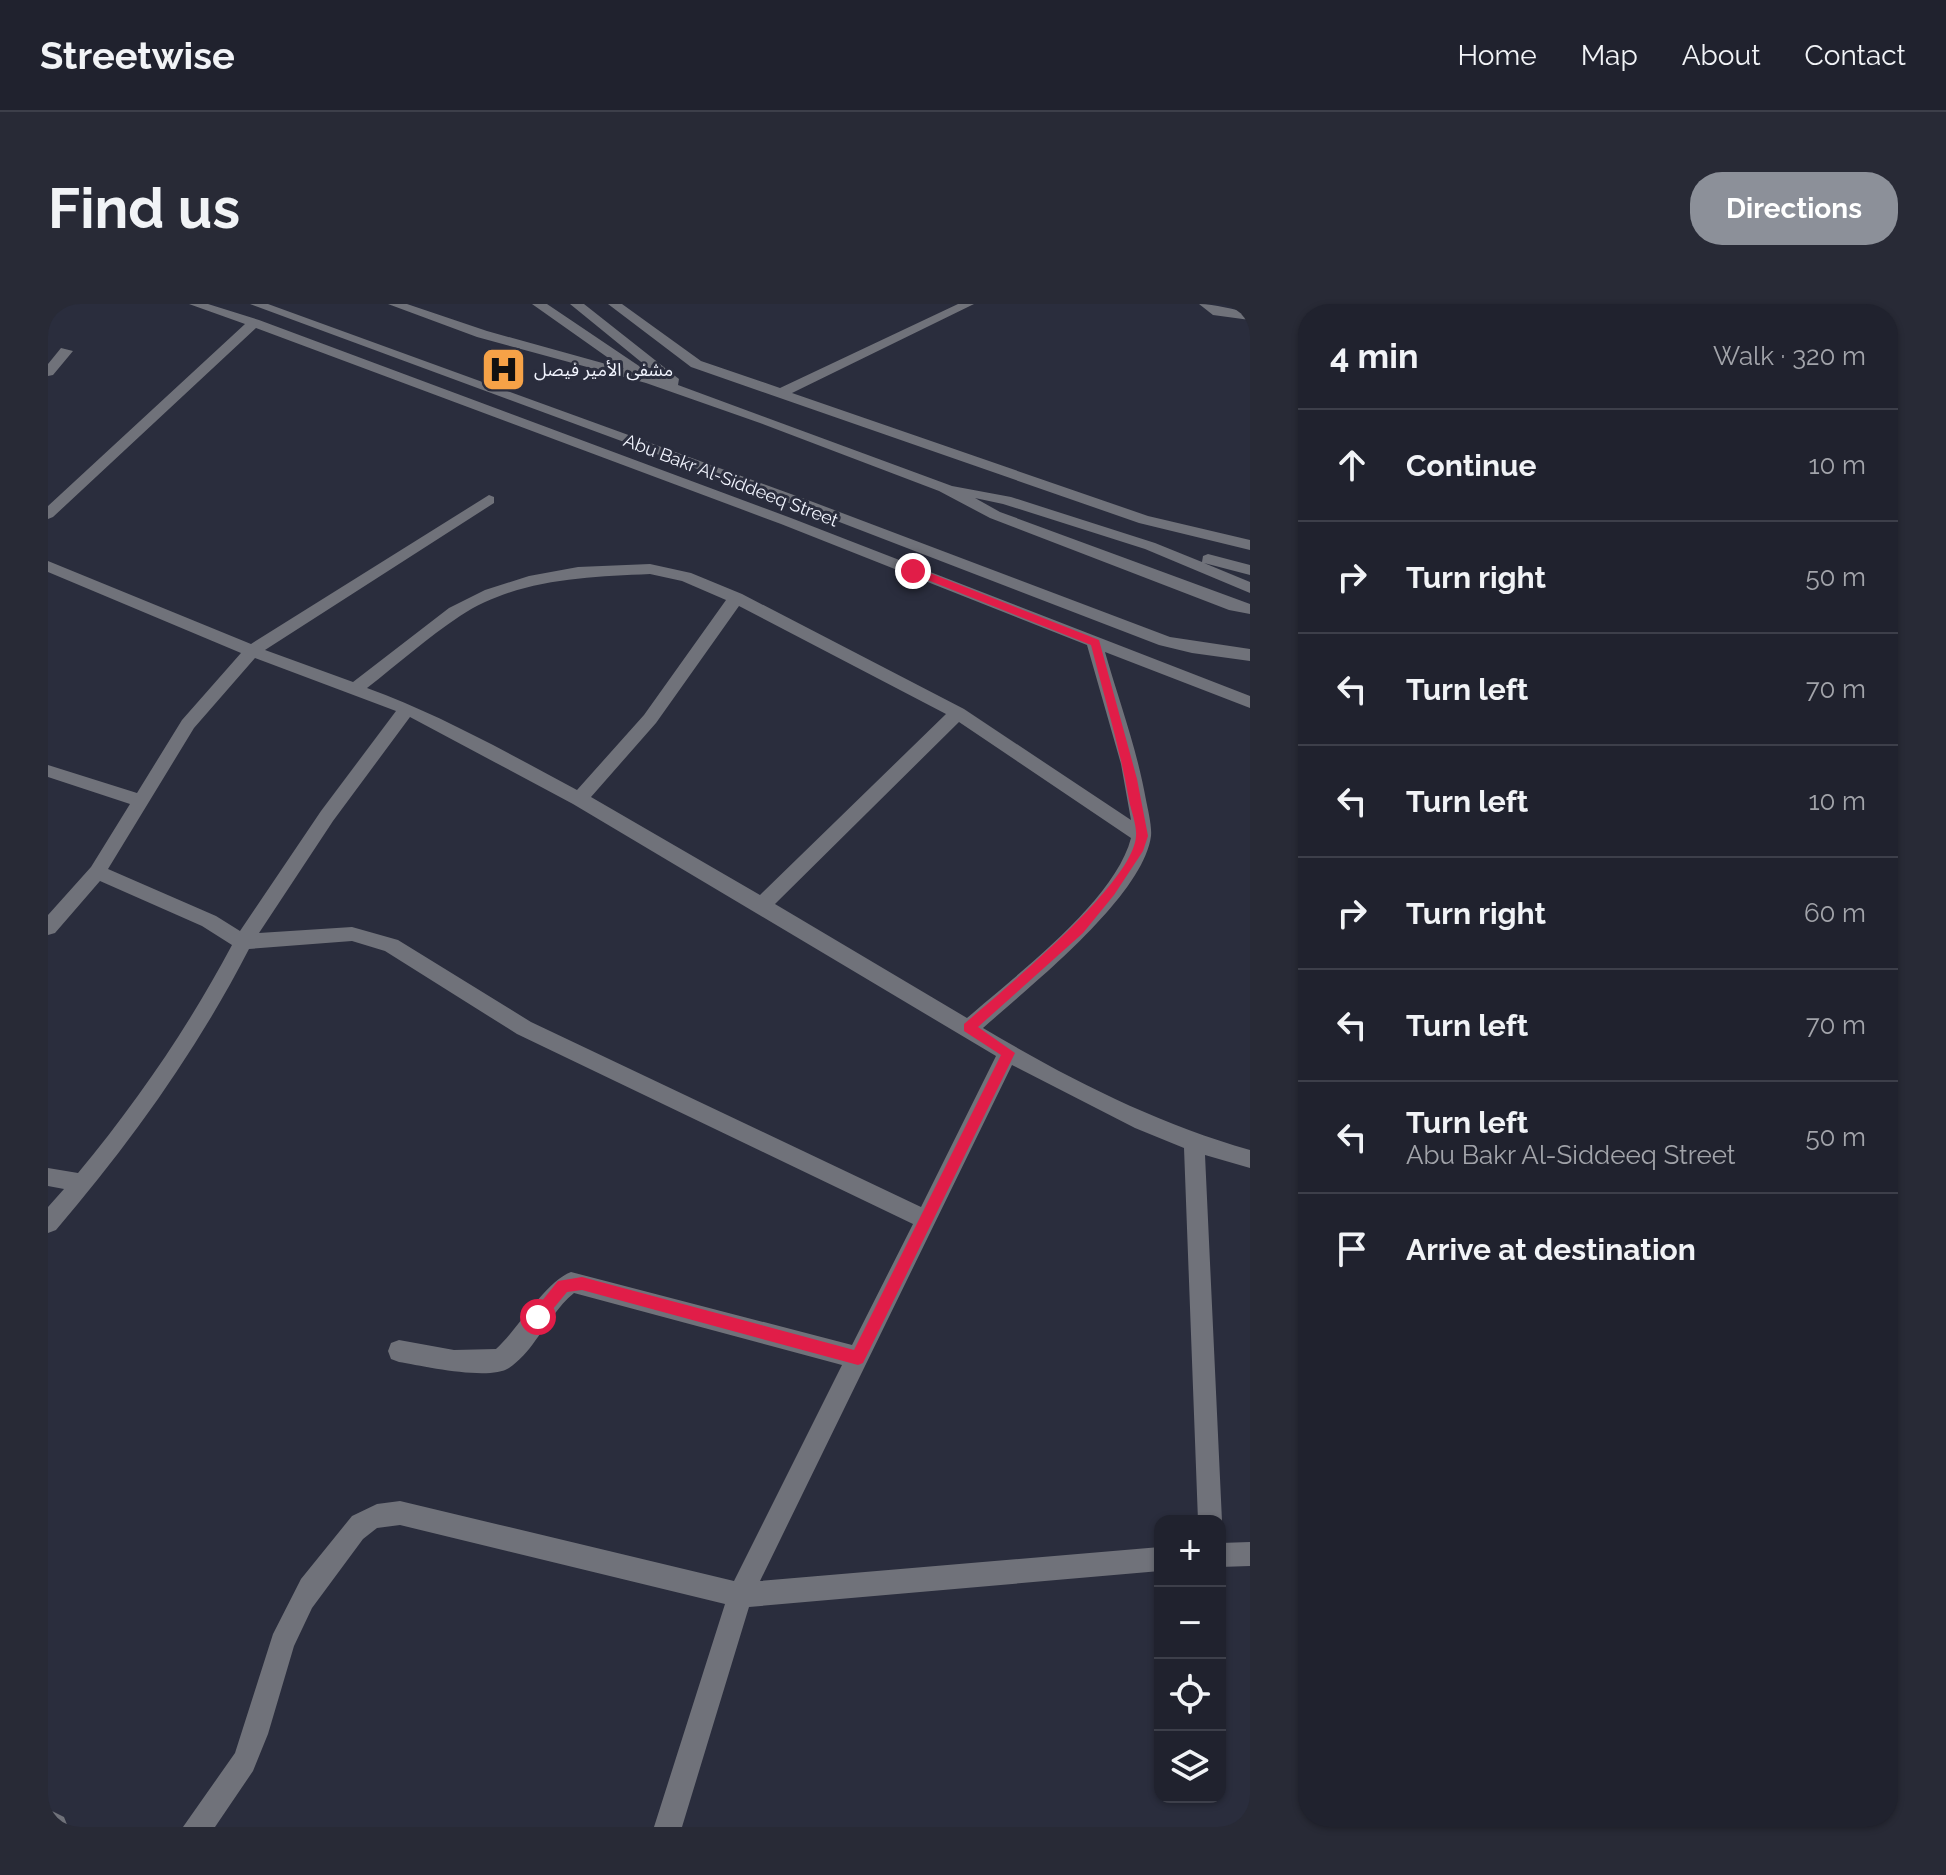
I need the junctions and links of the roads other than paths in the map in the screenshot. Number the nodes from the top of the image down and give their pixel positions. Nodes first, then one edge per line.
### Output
1 (195, 304) edge
2 (256, 304) edge
3 (394, 304) edge
4 (538, 304) edge
5 (576, 304) edge
6 (614, 304) edge
7 (968, 304) edge
8 (1205, 304) edge
9 (1250, 316) edge
10 (254, 323) junction
11 (66, 351) dead end
12 (48, 372) edge
13 (651, 380) junction
14 (687, 392) junction
15 (779, 394) junction
16 (944, 488) junction
17 (489, 500) dead end
18 (48, 514) edge
19 (1250, 545) edge
20 (1150, 546) junction
21 (48, 566) edge
22 (1250, 570) edge
23 (1250, 588) edge
24 (736, 598) junction
25 (1242, 608) edge
26 (1250, 618) edge
27 (1095, 643) junction
28 (252, 651) junction
29 (1250, 655) edge
30 (355, 689) junction
31 (1250, 702) edge
32 (407, 709) junction
33 (958, 713) junction
34 (48, 771) edge
35 (579, 799) junction
36 (141, 801) junction
37 (1142, 836) junction
38 (97, 872) junction
39 (762, 905) junction
40 (48, 928) edge
41 (243, 942) junction
42 (969, 1028) junction
43 (1008, 1053) junction
44 (1194, 1143) junction
45 (1250, 1159) edge
46 (48, 1177) edge
47 (84, 1183) junction
48 (927, 1220) junction
49 (48, 1223) edge
50 (399, 1351) dead end
51 (858, 1358) junction
52 (1210, 1515) edge
53 (1250, 1554) edge
54 (1226, 1555) edge
55 (1154, 1560) edge
56 (740, 1595) junction
57 (48, 1823) edge
58 (54, 1827) edge
59 (197, 1827) edge
60 (668, 1827) edge

1 - 10 street, Abu Bakr Al-Siddeeq Street
2 - 29 street, Abu Bakr Al-Siddeeq Street
3 - 13 street
4 - 13 street
5 - 14 street
6 - 15 street
7 - 15 street
8 - 9 street
10 - 18 street
10 - 27 street, Abu Bakr Al-Siddeeq Street
11 - 12 street
13 - 14 street
14 - 16 street
15 - 19 street
16 - 20 street
16 - 25 street
17 - 28 street
20 - 22 street
20 - 23 street
21 - 28 street
24 - 30 street
24 - 33 street
24 - 35 street
25 - 26 street
27 - 31 street, Abu Bakr Al-Siddeeq Street
27 - 37 street
28 - 30 street
28 - 36 street
30 - 32 street
32 - 35 street
32 - 41 street
33 - 37 street
33 - 39 street
34 - 36 street
35 - 39 street
36 - 38 street
37 - 42 street
38 - 40 street
38 - 41 street
39 - 42 street
41 - 47 street
41 - 48 street
42 - 43 street
43 - 44 street
43 - 48 street
44 - 45 street
44 - 52 street
46 - 47 street
47 - 49 street
48 - 51 street
50 - 51 street
51 - 56 street
53 - 54 street
55 - 56 street
56 - 59 street
56 - 60 street
57 - 58 street

